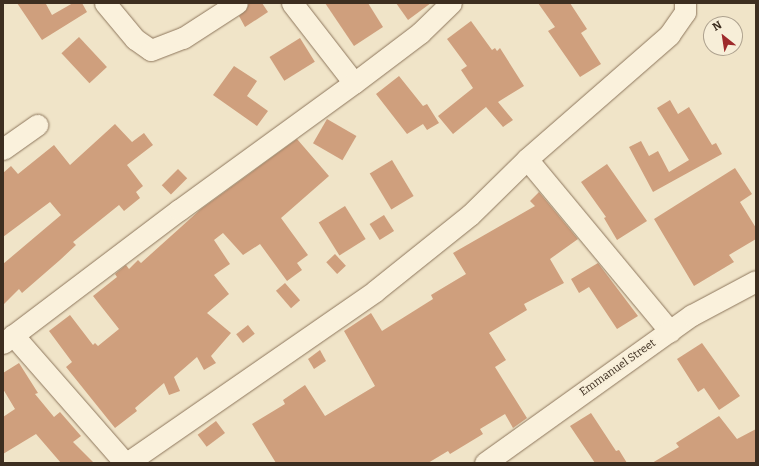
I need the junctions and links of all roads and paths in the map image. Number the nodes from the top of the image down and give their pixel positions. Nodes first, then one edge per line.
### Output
1 (105, 3) edge
2 (237, 3) edge
3 (292, 3) edge
4 (451, 3) edge
5 (685, 3) edge
6 (354, 83) junction
7 (37, 125) dead end
8 (3, 149) edge
9 (527, 159) junction
10 (756, 281) edge
11 (670, 331) junction
12 (8, 339) edge
13 (126, 463) edge
14 (485, 463) edge

1 - 2 street
3 - 6 street
4 - 6 street
5 - 9 street
6 - 12 street
7 - 8 street
9 - 11 street
9 - 13 street
10 - 11 street, Emmanuel Street
11 - 14 street, Emmanuel Street
12 - 13 street

